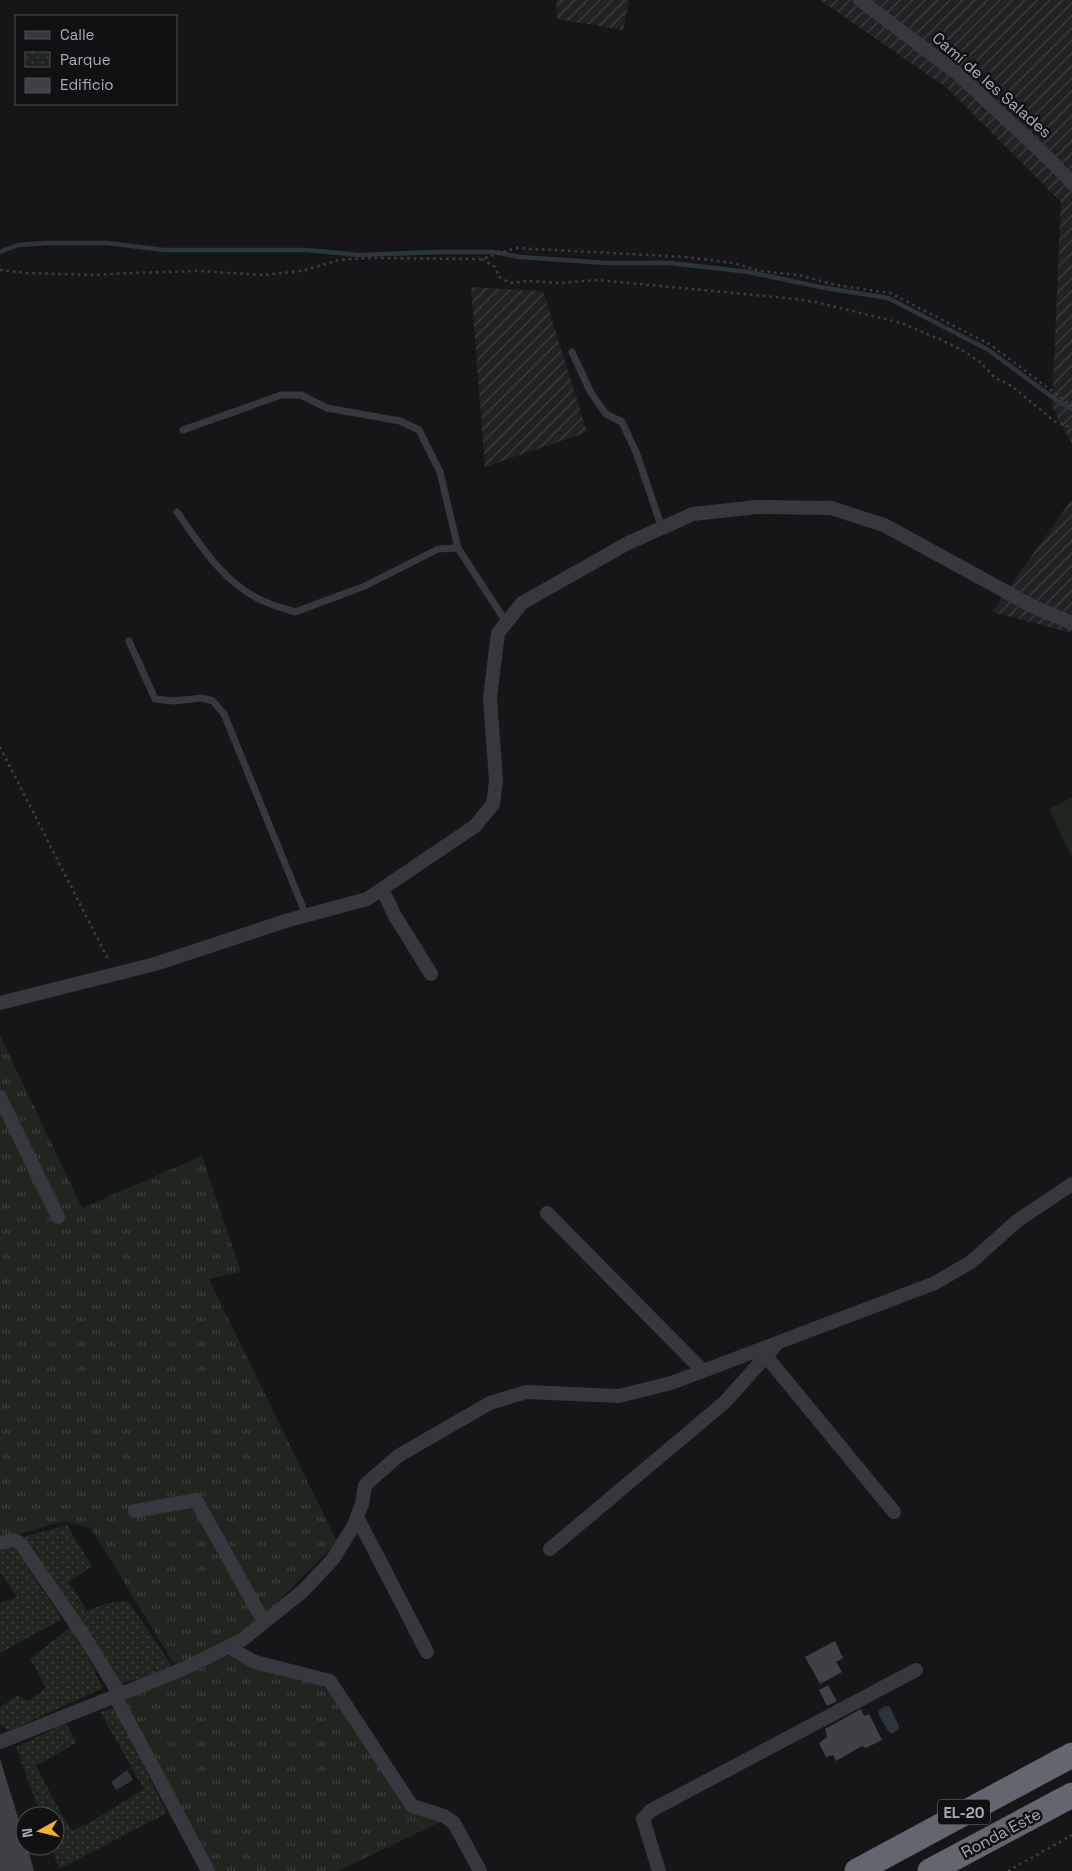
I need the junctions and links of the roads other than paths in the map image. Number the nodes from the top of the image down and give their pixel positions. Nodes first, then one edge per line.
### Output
1 (860, 0) edge
2 (1072, 183) edge
3 (572, 352) dead end
4 (183, 430) dead end
5 (177, 512) dead end
6 (662, 528) junction
7 (458, 548) junction
8 (506, 622) junction
9 (1072, 623) edge
10 (130, 641) dead end
11 (382, 889) junction
12 (306, 915) junction
13 (431, 974) dead end
14 (0, 1004) edge
15 (0, 1097) edge
16 (1072, 1184) edge
17 (547, 1213) dead end
18 (58, 1217) dead end
19 (777, 1343) junction
20 (766, 1356) junction
21 (703, 1371) junction
22 (135, 1511) dead end
23 (894, 1512) dead end
24 (357, 1517) junction
25 (0, 1543) edge
26 (550, 1549) dead end
27 (264, 1622) junction
28 (228, 1647) junction
29 (427, 1652) dead end
30 (916, 1670) dead end
31 (118, 1695) junction
32 (0, 1742) edge
33 (1072, 1755) edge
34 (1072, 1795) edge
35 (208, 1871) edge
36 (480, 1871) edge
37 (660, 1871) edge
38 (857, 1871) edge
39 (930, 1871) edge

1 - 2 street, Camí de les Salades
3 - 6 lane
4 - 7 lane
5 - 7 lane
6 - 8 street
6 - 9 street
7 - 8 lane
8 - 11 street
10 - 12 lane
11 - 12 street
11 - 13 street
12 - 14 street
15 - 18 street
16 - 19 street
17 - 21 street
19 - 20 street
19 - 21 street
20 - 23 street
20 - 26 street
21 - 24 street
22 - 27 street
24 - 27 street
24 - 29 street
25 - 31 street
27 - 28 street
28 - 31 street
28 - 36 street
30 - 37 street
31 - 32 street
31 - 35 street
33 - 38 highway, EL-20
34 - 39 highway, Ronda Este / EL-20

